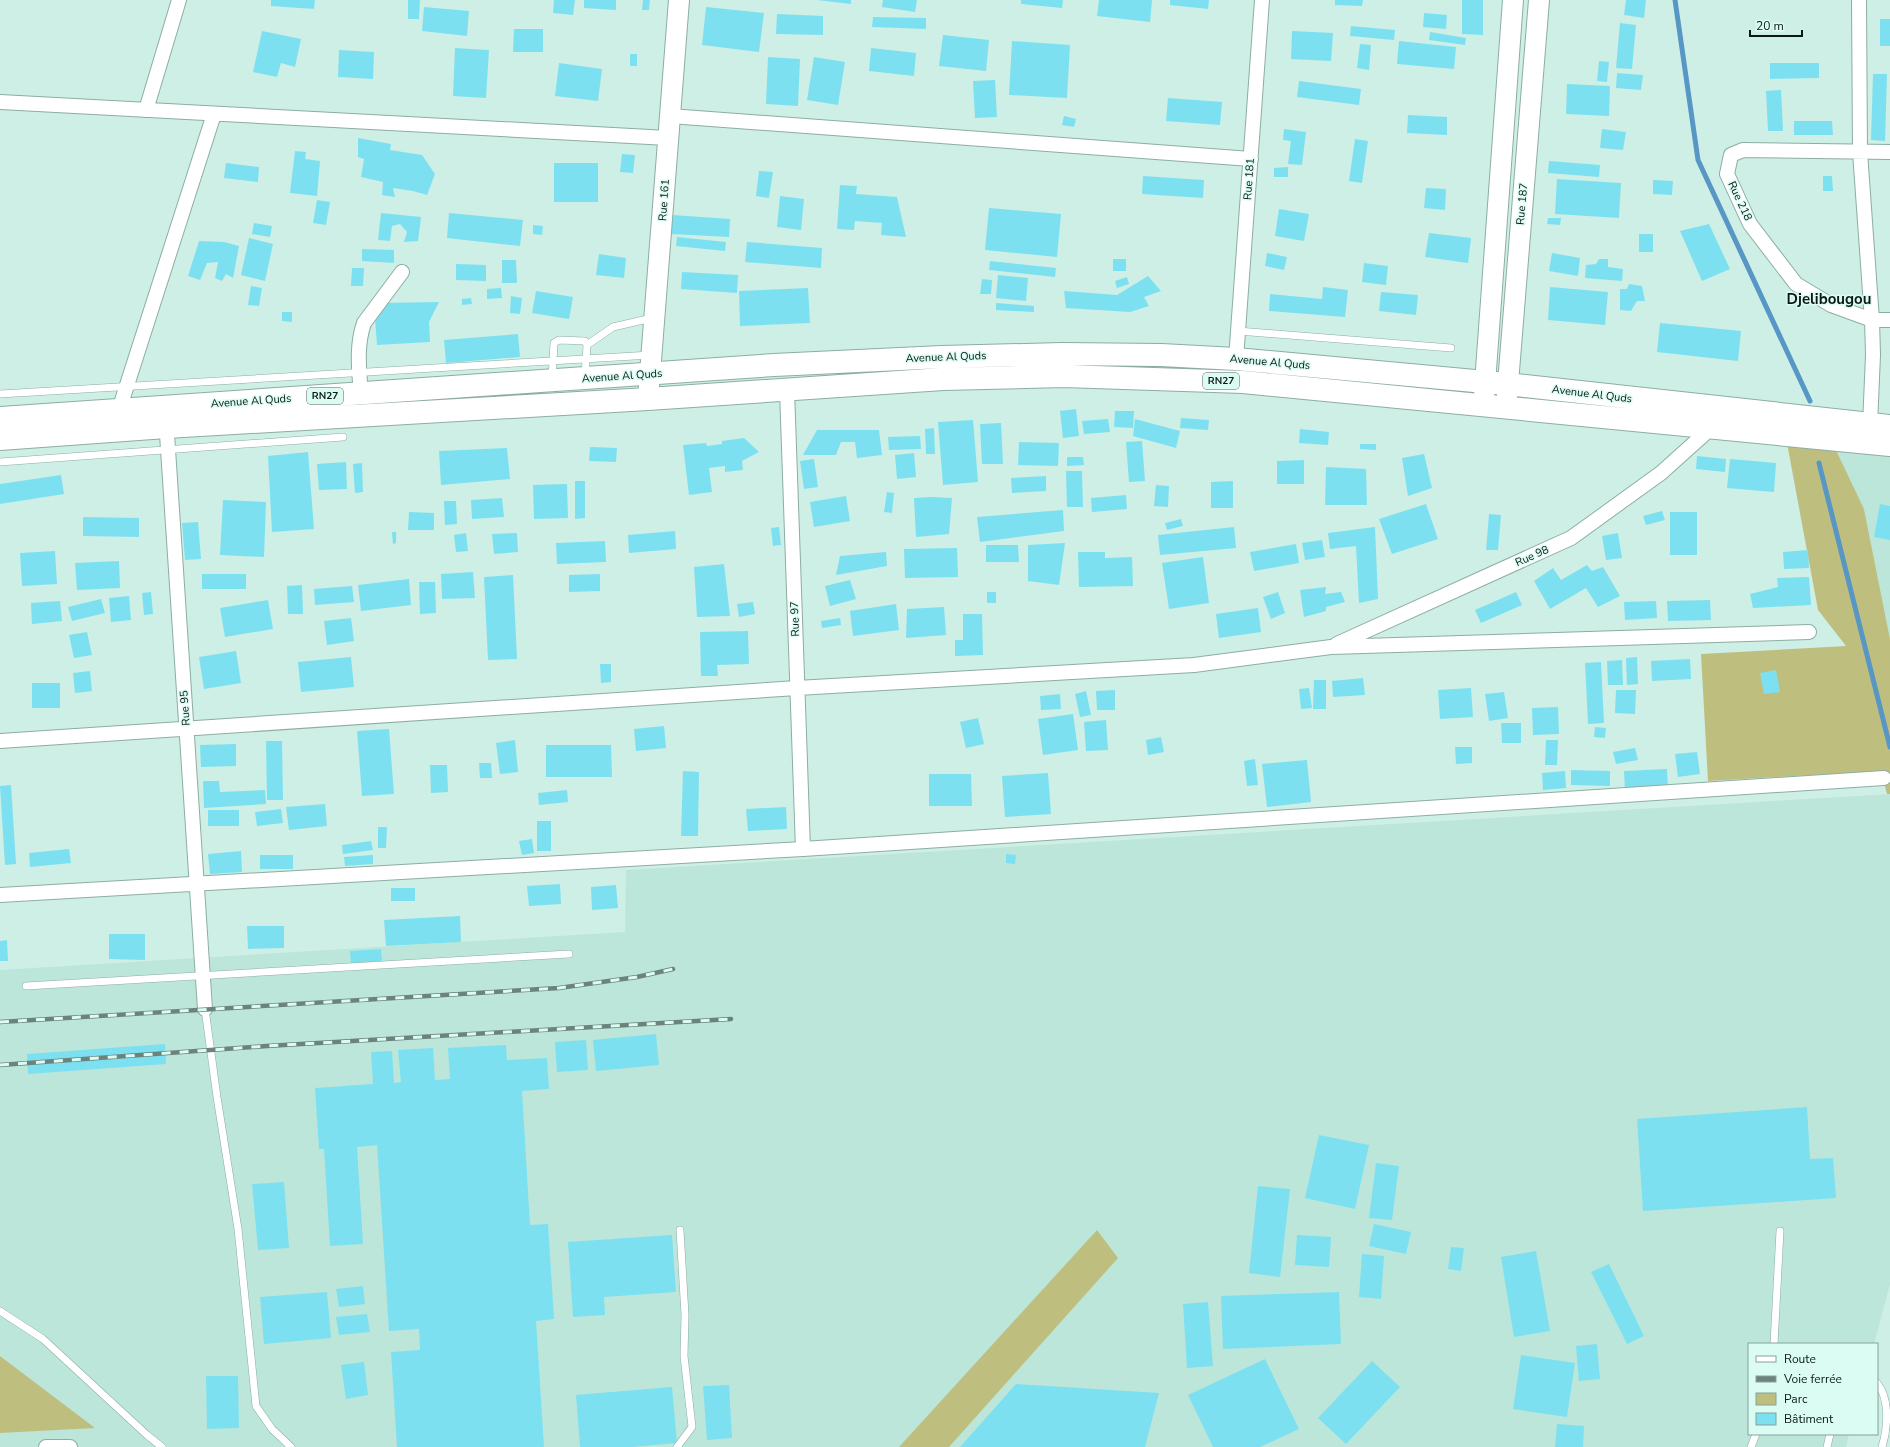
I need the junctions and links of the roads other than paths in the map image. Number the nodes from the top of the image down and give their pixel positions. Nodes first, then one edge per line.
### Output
1 (179, 0) edge
2 (679, 0) edge
3 (1262, 0) edge
4 (1513, 0) edge
5 (1538, 0) edge
6 (1859, 0) edge
7 (0, 102) edge
8 (146, 110) junction
9 (214, 114) junction
10 (670, 116) junction
11 (668, 138) junction
12 (1860, 152) junction
13 (1890, 152) edge
14 (1251, 159) junction
15 (402, 272) dead end
16 (654, 318) junction
17 (1872, 320) junction
18 (1890, 320) edge
19 (1238, 331) junction
20 (587, 345) junction
21 (1451, 348) dead end
22 (1236, 359) junction
23 (651, 365) junction
24 (586, 369) junction
25 (552, 371) junction
26 (359, 372) junction
27 (1485, 382) junction
28 (1507, 384) junction
29 (127, 386) junction
30 (787, 390) junction
31 (0, 394) edge
32 (361, 394) junction
33 (648, 399) junction
34 (1483, 405) junction
35 (1506, 408) junction
36 (119, 410) junction
37 (166, 417) junction
38 (0, 418) edge
39 (1792, 426) junction
40 (1880, 426) edge
41 (1711, 428) junction
42 (1836, 430) junction
43 (343, 437) dead end
44 (0, 439) edge
45 (1890, 445) edge
46 (168, 450) junction
47 (0, 462) edge
48 (1809, 632) dead end
49 (1331, 647) junction
50 (797, 688) junction
51 (186, 729) junction
52 (0, 741) edge
53 (1884, 778) dead end
54 (803, 849) junction
55 (197, 884) junction
56 (0, 895) edge
57 (569, 954) dead end
58 (203, 977) junction
59 (26, 986) dead end
60 (205, 1009) joint
61 (680, 1230) dead end
62 (1780, 1231) dead end
63 (0, 1311) edge
64 (1774, 1343) edge
65 (1878, 1385) edge
66 (1756, 1435) edge
67 (1830, 1435) edge
68 (46, 1447) edge
69 (70, 1447) edge
70 (162, 1447) edge
71 (291, 1447) edge
72 (677, 1447) edge
73 (1751, 1447) edge
74 (1827, 1447) edge
75 (1882, 1447) edge

1 - 8 street
2 - 10 street, Rue 161
3 - 14 street, Rue 181
4 - 27 street
5 - 28 street, Rue 187
6 - 12 street
7 - 8 street
8 - 9 street
9 - 11 street
9 - 29 street
10 - 11 street, Rue 161
10 - 14 street
11 - 16 street, Rue 161
12 - 13 street, Rue 218
12 - 17 street
12 - 17 street, Rue 218
14 - 19 street, Rue 181
15 - 26 street
16 - 20 lane
16 - 23 street, Rue 161
17 - 18 street
17 - 40 street
19 - 21 lane
19 - 22 street, Rue 181
20 - 24 lane
20 - 25 lane
22 - 23 main road, Avenue Al Quds / RN27
22 - 27 main road, Avenue Al Quds / RN27
23 - 24 main road, Avenue Al Quds / RN27
23 - 33 street, Rue 161
24 - 25 main road, Avenue Al Quds / RN27
25 - 26 lane, Avenue Al Quds
25 - 32 main road, Avenue Al Quds / RN27
26 - 29 lane, Avenue Al Quds
26 - 32 street
27 - 28 main road, Avenue Al Quds / RN27
27 - 34 street
28 - 35 street, Rue 187
28 - 39 main road, Avenue Al Quds / RN27
29 - 31 lane, Avenue Al Quds
29 - 36 street
30 - 33 main road, Avenue Al Quds / RN27
30 - 34 main road, Avenue Al Quds / RN27
30 - 50 street, Rue 97
32 - 37 main road, Avenue Al Quds / RN27
33 - 37 main road, Avenue Al Quds / RN27
34 - 35 main road, Avenue Al Quds / RN27
35 - 41 main road, Avenue Al Quds / RN27
36 - 37 main road, Avenue Al Quds / RN27
36 - 38 main road, Avenue Al Quds / RN27
37 - 44 main road, Avenue Al Quds / RN27
37 - 46 street, Rue 95
39 - 41 main road, Avenue Al Quds / RN27
39 - 42 main road, Avenue Al Quds / RN27
40 - 42 main road, Avenue Al Quds / RN27
41 - 49 street, Rue 98
42 - 45 main road, Avenue Al Quds / RN27
43 - 46 lane
46 - 47 lane
46 - 51 street, Rue 95
48 - 49 street
49 - 50 street
50 - 51 street
50 - 54 street, Rue 97
51 - 52 street
51 - 55 street, Rue 95
53 - 54 street
54 - 55 street
55 - 56 street
55 - 58 street, Rue 95
57 - 58 lane
58 - 59 lane
58 - 60 street, Rue 95
60 - 71 lane
61 - 72 lane
62 - 64 lane
63 - 70 lane
65 - 75 lane
66 - 73 lane
67 - 74 lane
68 - 69 street

